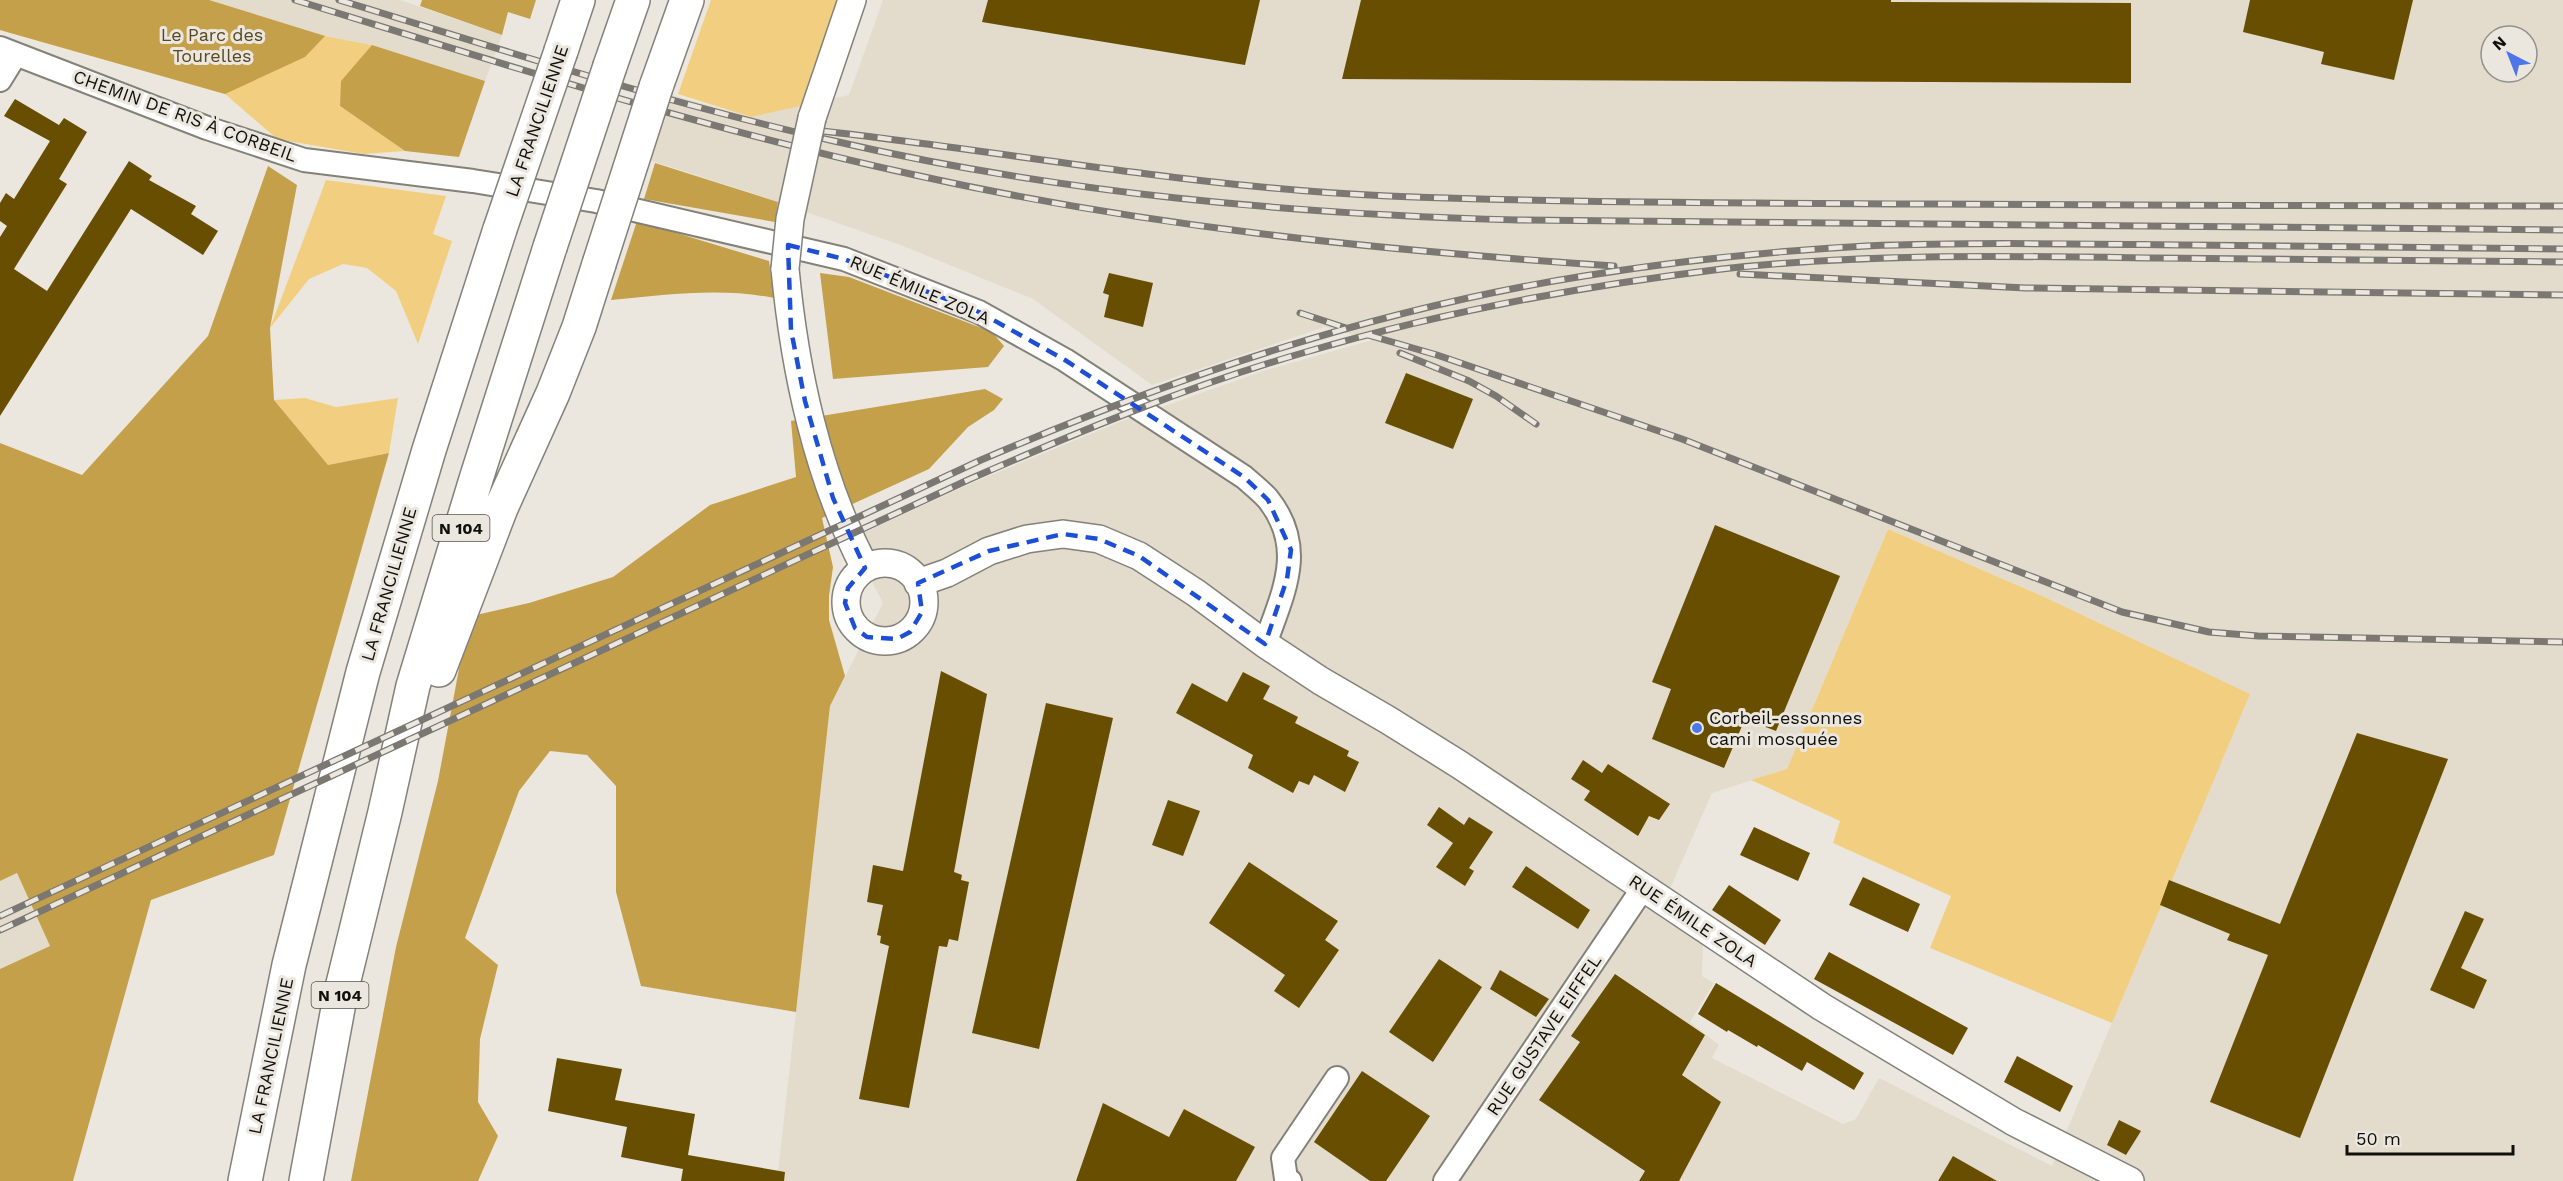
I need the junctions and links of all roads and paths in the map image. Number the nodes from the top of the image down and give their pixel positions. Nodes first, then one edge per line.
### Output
1 (553, 0) edge
2 (578, 0) edge
3 (633, 0) edge
4 (687, 0) edge
5 (852, 0) edge
6 (8, 51) edge
7 (561, 51) junction
8 (0, 80) edge
9 (374, 167) joint
10 (865, 568) junction
11 (918, 583) junction
12 (1265, 644) junction
13 (385, 812) junction
14 (1643, 888) junction
15 (1337, 1078) dead end
16 (245, 1181) edge
17 (306, 1181) edge
18 (1290, 1181) edge
19 (1445, 1181) edge
20 (2130, 1181) edge

1 - 7 highway
2 - 7 highway, LA FRANCILIENNE / N 104
3 - 13 highway, N 104, bridge
4 - 13 highway, bridge
5 - 10 street, bridge
6 - 8 street
6 - 9 street, CHEMIN DE RIS À CORBEIL
7 - 16 highway, LA FRANCILIENNE / N 104, bridge
9 - 12 street, RUE ÉMILE ZOLA
10 - 11 street
10 - 11 street
11 - 12 street, RUE ÉMILE ZOLA
12 - 14 street, RUE ÉMILE ZOLA
13 - 17 highway, N 104
14 - 19 street, RUE GUSTAVE EIFFEL
14 - 20 street, RUE ÉMILE ZOLA
15 - 18 street

